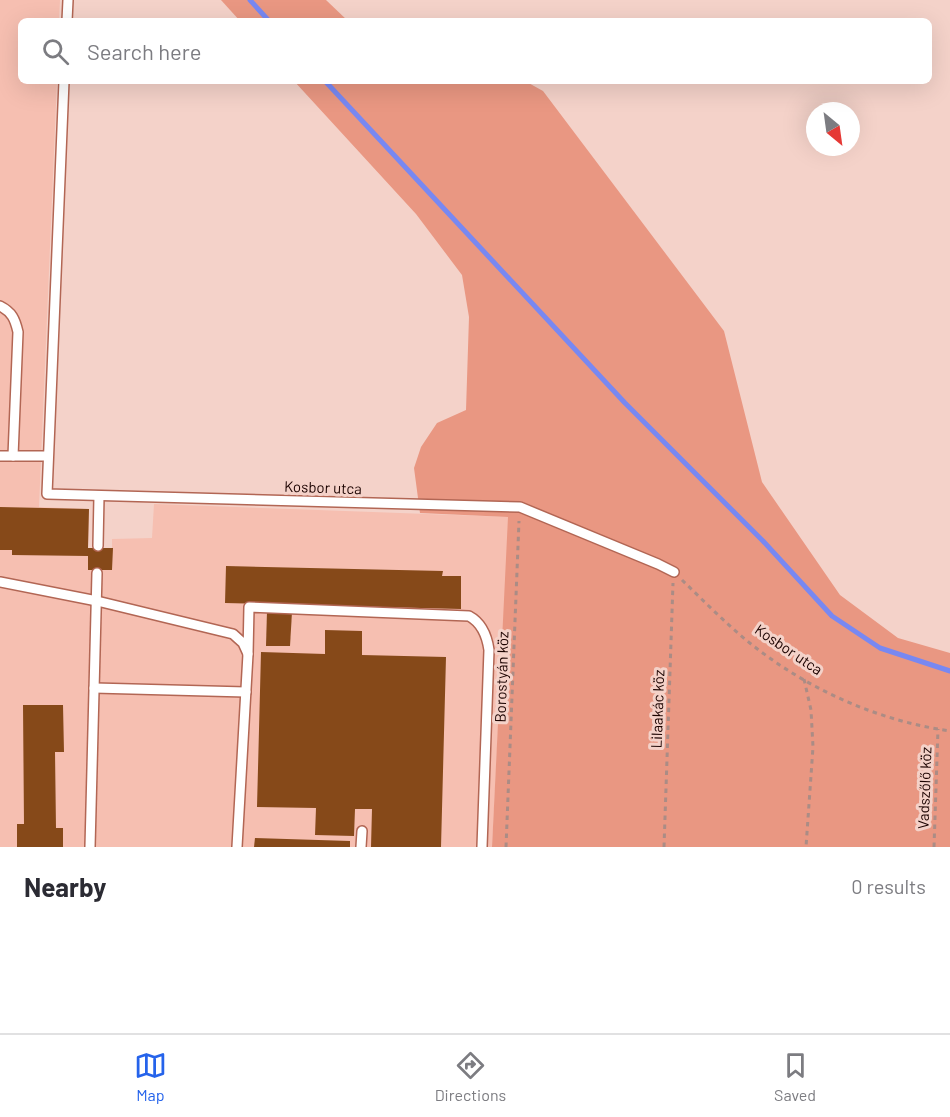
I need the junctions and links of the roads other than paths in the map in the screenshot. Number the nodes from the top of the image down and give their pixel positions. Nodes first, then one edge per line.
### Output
1 (68, 0) edge
2 (67, 18) edge
3 (64, 84) edge
4 (0, 306) edge
5 (0, 456) edge
6 (13, 456) junction
7 (48, 456) junction
8 (99, 495) junction
9 (98, 546) dead end
10 (674, 572) road end
11 (97, 573) dead end
12 (0, 582) edge
13 (97, 601) junction
14 (248, 654) junction
15 (94, 688) junction
16 (246, 692) junction
17 (362, 831) dead end
18 (90, 847) edge
19 (237, 847) edge
20 (361, 847) edge
21 (482, 847) edge

1 - 2 lane
3 - 7 lane, Kosbor utca
4 - 6 lane
5 - 6 lane
6 - 7 lane
7 - 8 lane, Kosbor utca
8 - 9 lane
8 - 10 lane, Kosbor utca
11 - 13 lane
12 - 13 lane
13 - 14 lane
13 - 15 lane
14 - 16 lane
14 - 21 lane
15 - 16 lane
15 - 18 lane
16 - 19 lane
17 - 20 lane

